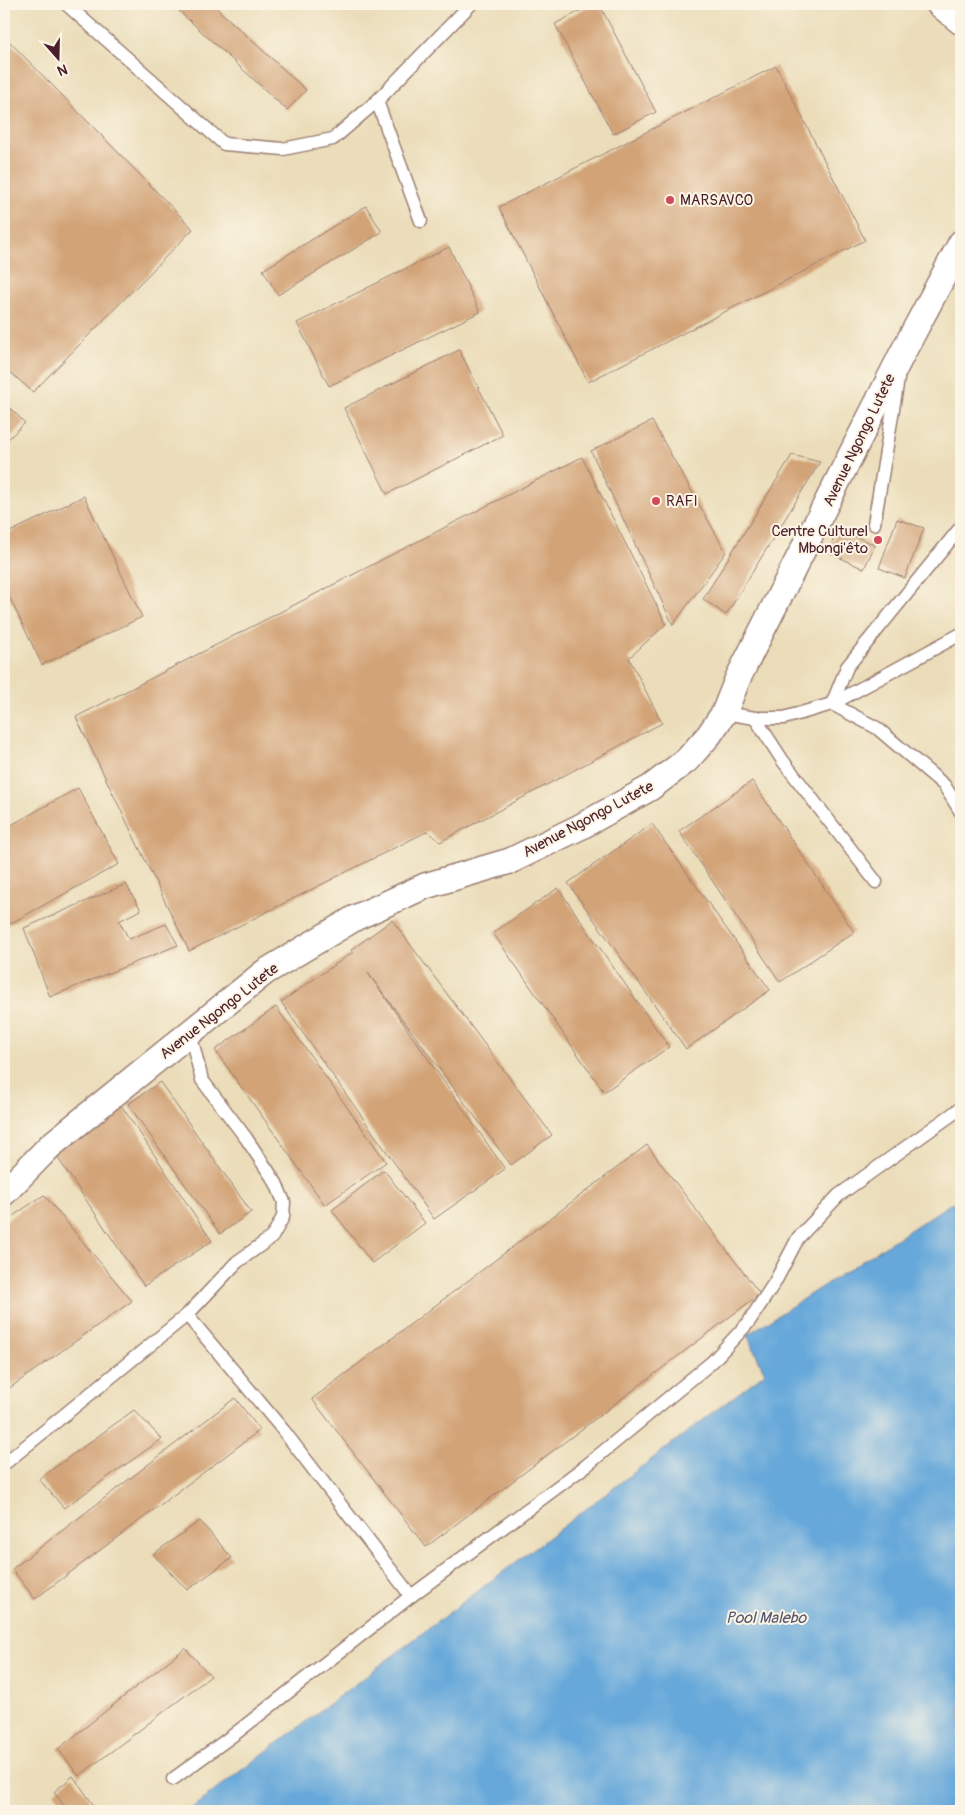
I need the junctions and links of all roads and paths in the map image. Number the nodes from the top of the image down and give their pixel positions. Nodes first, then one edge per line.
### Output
1 (66, 4) edge
2 (471, 4) edge
3 (939, 4) edge
4 (961, 22) edge
5 (377, 101) junction
6 (421, 221) dead end
7 (961, 243) edge
8 (902, 354) junction
9 (874, 524) dead end
10 (961, 527) edge
11 (961, 634) edge
12 (832, 704) junction
13 (724, 713) junction
14 (755, 718) junction
15 (961, 812) edge
16 (876, 882) dead end
17 (190, 1033) junction
18 (961, 1108) edge
19 (4, 1193) edge
20 (187, 1315) junction
21 (4, 1464) edge
22 (411, 1596) junction
23 (173, 1779) dead end

1 - 5 lane
2 - 5 lane
3 - 4 street
5 - 6 lane
7 - 8 street, Avenue Ngongo Lutete
8 - 9 lane
8 - 13 street, Avenue Ngongo Lutete
10 - 12 lane
11 - 12 lane
12 - 14 lane
12 - 15 lane
13 - 14 lane
13 - 17 street, Avenue Ngongo Lutete
14 - 16 lane
17 - 19 street, Avenue Ngongo Lutete
17 - 20 lane
18 - 22 lane
20 - 21 lane
20 - 22 lane
22 - 23 lane

